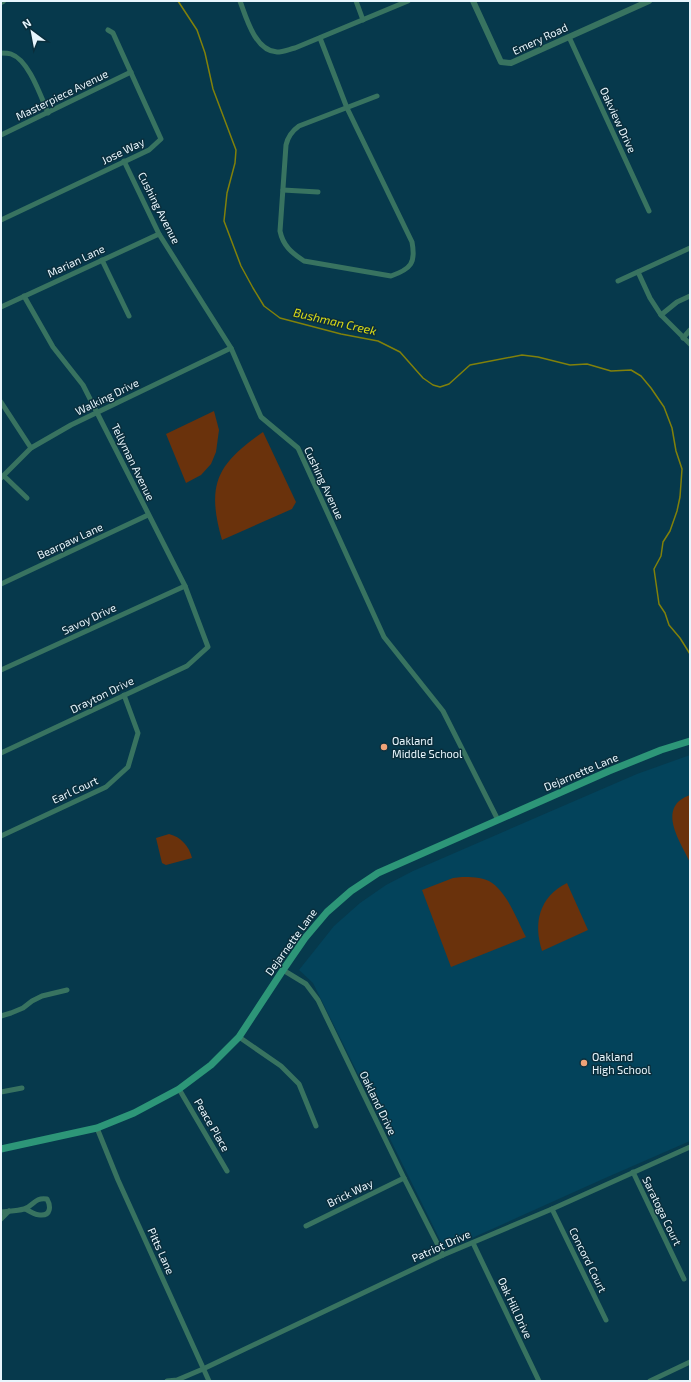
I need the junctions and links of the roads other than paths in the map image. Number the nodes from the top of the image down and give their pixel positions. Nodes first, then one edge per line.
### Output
1 (240, 1) edge
2 (356, 1) edge
3 (408, 1) edge
4 (473, 1) edge
5 (649, 1) edge
6 (363, 20) junction
7 (108, 30) dead end
8 (569, 37) junction
9 (320, 38) junction
10 (1, 53) edge
11 (131, 72) junction
12 (377, 96) dead end
13 (347, 108) junction
14 (48, 113) junction
15 (1, 135) edge
16 (124, 161) junction
17 (283, 190) junction
18 (318, 192) dead end
19 (649, 211) dead end
20 (1, 220) edge
21 (159, 234) junction
22 (690, 248) edge
23 (102, 260) junction
24 (638, 272) junction
25 (618, 282) dead end
26 (24, 296) junction
27 (690, 296) edge
28 (1, 307) edge
29 (661, 315) junction
30 (129, 316) dead end
31 (690, 330) edge
32 (683, 338) junction
33 (690, 344) edge
34 (231, 348) junction
35 (1, 402) edge
36 (98, 413) junction
37 (31, 448) junction
38 (2, 477) edge
39 (27, 498) dead end
40 (148, 515) junction
41 (1, 584) edge
42 (185, 586) junction
43 (208, 647) joint
44 (1, 670) edge
45 (124, 695) junction
46 (690, 740) edge
47 (1, 753) edge
48 (498, 820) junction
49 (1, 836) edge
50 (283, 970) junction
51 (67, 990) dead end
52 (1, 1016) edge
53 (239, 1037) junction
54 (22, 1088) dead end
55 (179, 1089) junction
56 (1, 1092) edge
57 (316, 1126) dead end
58 (97, 1128) junction
59 (690, 1147) edge
60 (1, 1148) edge
61 (227, 1171) dead end
62 (633, 1172) junction
63 (404, 1178) junction
64 (25, 1209) junction
65 (552, 1209) junction
66 (9, 1211) junction
67 (1, 1212) edge
68 (1, 1220) edge
69 (306, 1226) dead end
70 (473, 1243) junction
71 (443, 1255) junction
72 (684, 1279) dead end
73 (606, 1320) dead end
74 (690, 1362) edge
75 (203, 1369) junction
76 (167, 1381) edge
77 (209, 1381) edge
78 (539, 1381) edge
79 (650, 1381) edge

1 - 9 street
2 - 6 street
3 - 6 street
4 - 8 street, Emery Road
5 - 8 street, Emery Road
6 - 9 street
7 - 11 street, Jose Way
8 - 19 street, Oakview Drive
9 - 13 street
10 - 14 street
11 - 14 street, Masterpiece Avenue
11 - 16 street, Jose Way
12 - 13 street
13 - 17 street
13 - 17 street
14 - 15 street, Masterpiece Avenue
16 - 20 street, Jose Way
16 - 21 street, Cushing Avenue
17 - 18 street
21 - 23 street, Marian Lane
21 - 34 street, Cushing Avenue
22 - 24 street
23 - 26 street, Marian Lane
23 - 30 street
24 - 25 street
24 - 29 street
26 - 28 street, Marian Lane
26 - 36 street, Tellyman Avenue
27 - 29 street
29 - 32 street
31 - 32 street
32 - 33 street
34 - 36 street, Walking Drive
34 - 48 street, Cushing Avenue
35 - 37 street
36 - 37 street, Walking Drive
36 - 40 street, Tellyman Avenue
37 - 38 street, Walking Drive
38 - 39 street
40 - 41 street, Bearpaw Lane
40 - 42 street, Tellyman Avenue
42 - 43 street, Tellyman Avenue
42 - 44 street, Savoy Drive
43 - 45 street, Drayton Drive
45 - 47 street, Drayton Drive
45 - 49 street, Earl Court
46 - 48 main road, Dejarnette Lane
48 - 50 main road, Dejarnette Lane
50 - 53 main road, Dejarnette Lane
50 - 63 street, Oakland Drive
51 - 52 street
53 - 55 main road, Dejarnette Lane
53 - 57 street
54 - 56 street
55 - 58 main road, Dejarnette Lane
55 - 61 street, Peace Place
58 - 60 main road, Dejarnette Lane
58 - 75 street, Pitts Lane
59 - 62 street, Patriot Drive
62 - 65 street, Patriot Drive
62 - 72 street, Saratoga Court
63 - 69 street, Brick Way
63 - 71 street, Oakland Drive
64 - 64 street
64 - 66 street
65 - 70 street, Patriot Drive
65 - 73 street, Concord Court
66 - 67 street
66 - 68 street
70 - 71 street, Patriot Drive
70 - 78 street, Oak Hill Drive
71 - 75 street, Patriot Drive
74 - 79 street
75 - 76 street, Patriot Drive
75 - 77 street, Pitts Lane

